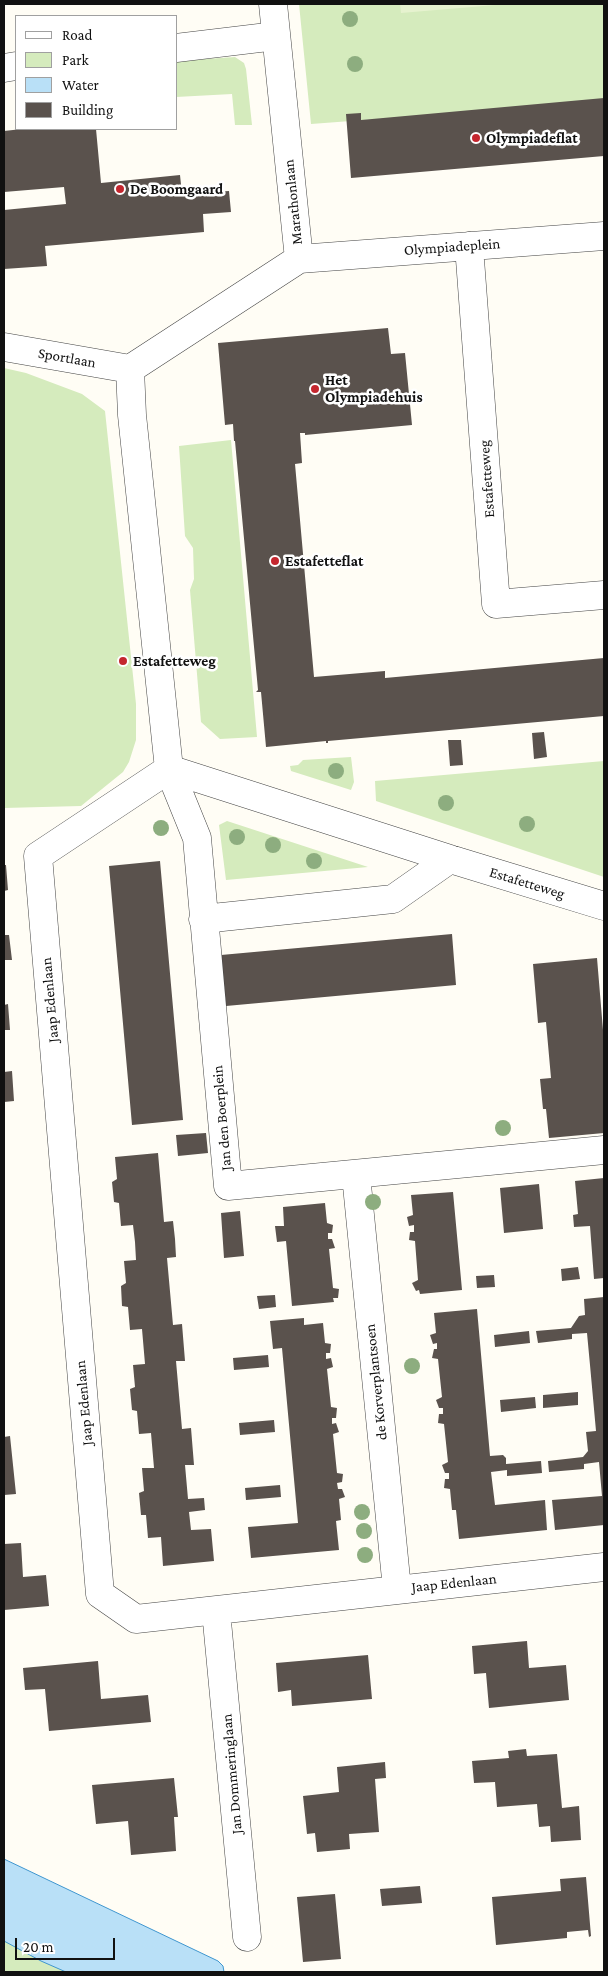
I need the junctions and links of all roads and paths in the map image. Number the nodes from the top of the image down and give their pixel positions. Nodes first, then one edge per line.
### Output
1 (273, 4) edge
2 (276, 36) junction
3 (178, 48) edge
4 (604, 236) edge
5 (469, 246) junction
6 (299, 258) junction
7 (4, 347) edge
8 (130, 369) junction
9 (604, 595) edge
10 (169, 769) junction
11 (450, 859) junction
12 (604, 906) edge
13 (203, 919) junction
14 (604, 1150) edge
15 (356, 1175) junction
16 (604, 1567) edge
17 (397, 1589) junction
18 (216, 1611) junction
19 (247, 1937) dead end

1 - 2 street, Marathonlaan
2 - 3 street
2 - 6 street, Marathonlaan
4 - 5 street, Olympiadeplein
5 - 6 street, Olympiadeplein
5 - 9 street, Estafetteweg
6 - 8 street, Marathonlaan
7 - 8 street, Sportlaan
8 - 10 street
10 - 11 street, Estafetteweg
10 - 13 street, Jan den Boerplein
10 - 18 street, Jaap Edenlaan
11 - 12 street, Estafetteweg
11 - 13 street
13 - 15 street, Jan den Boerplein
14 - 15 street, Jan den Boerplein
15 - 17 street, de Korverplantsoen
16 - 17 street, Jaap Edenlaan
17 - 18 street, Jaap Edenlaan
18 - 19 street, Jan Dommeringlaan

